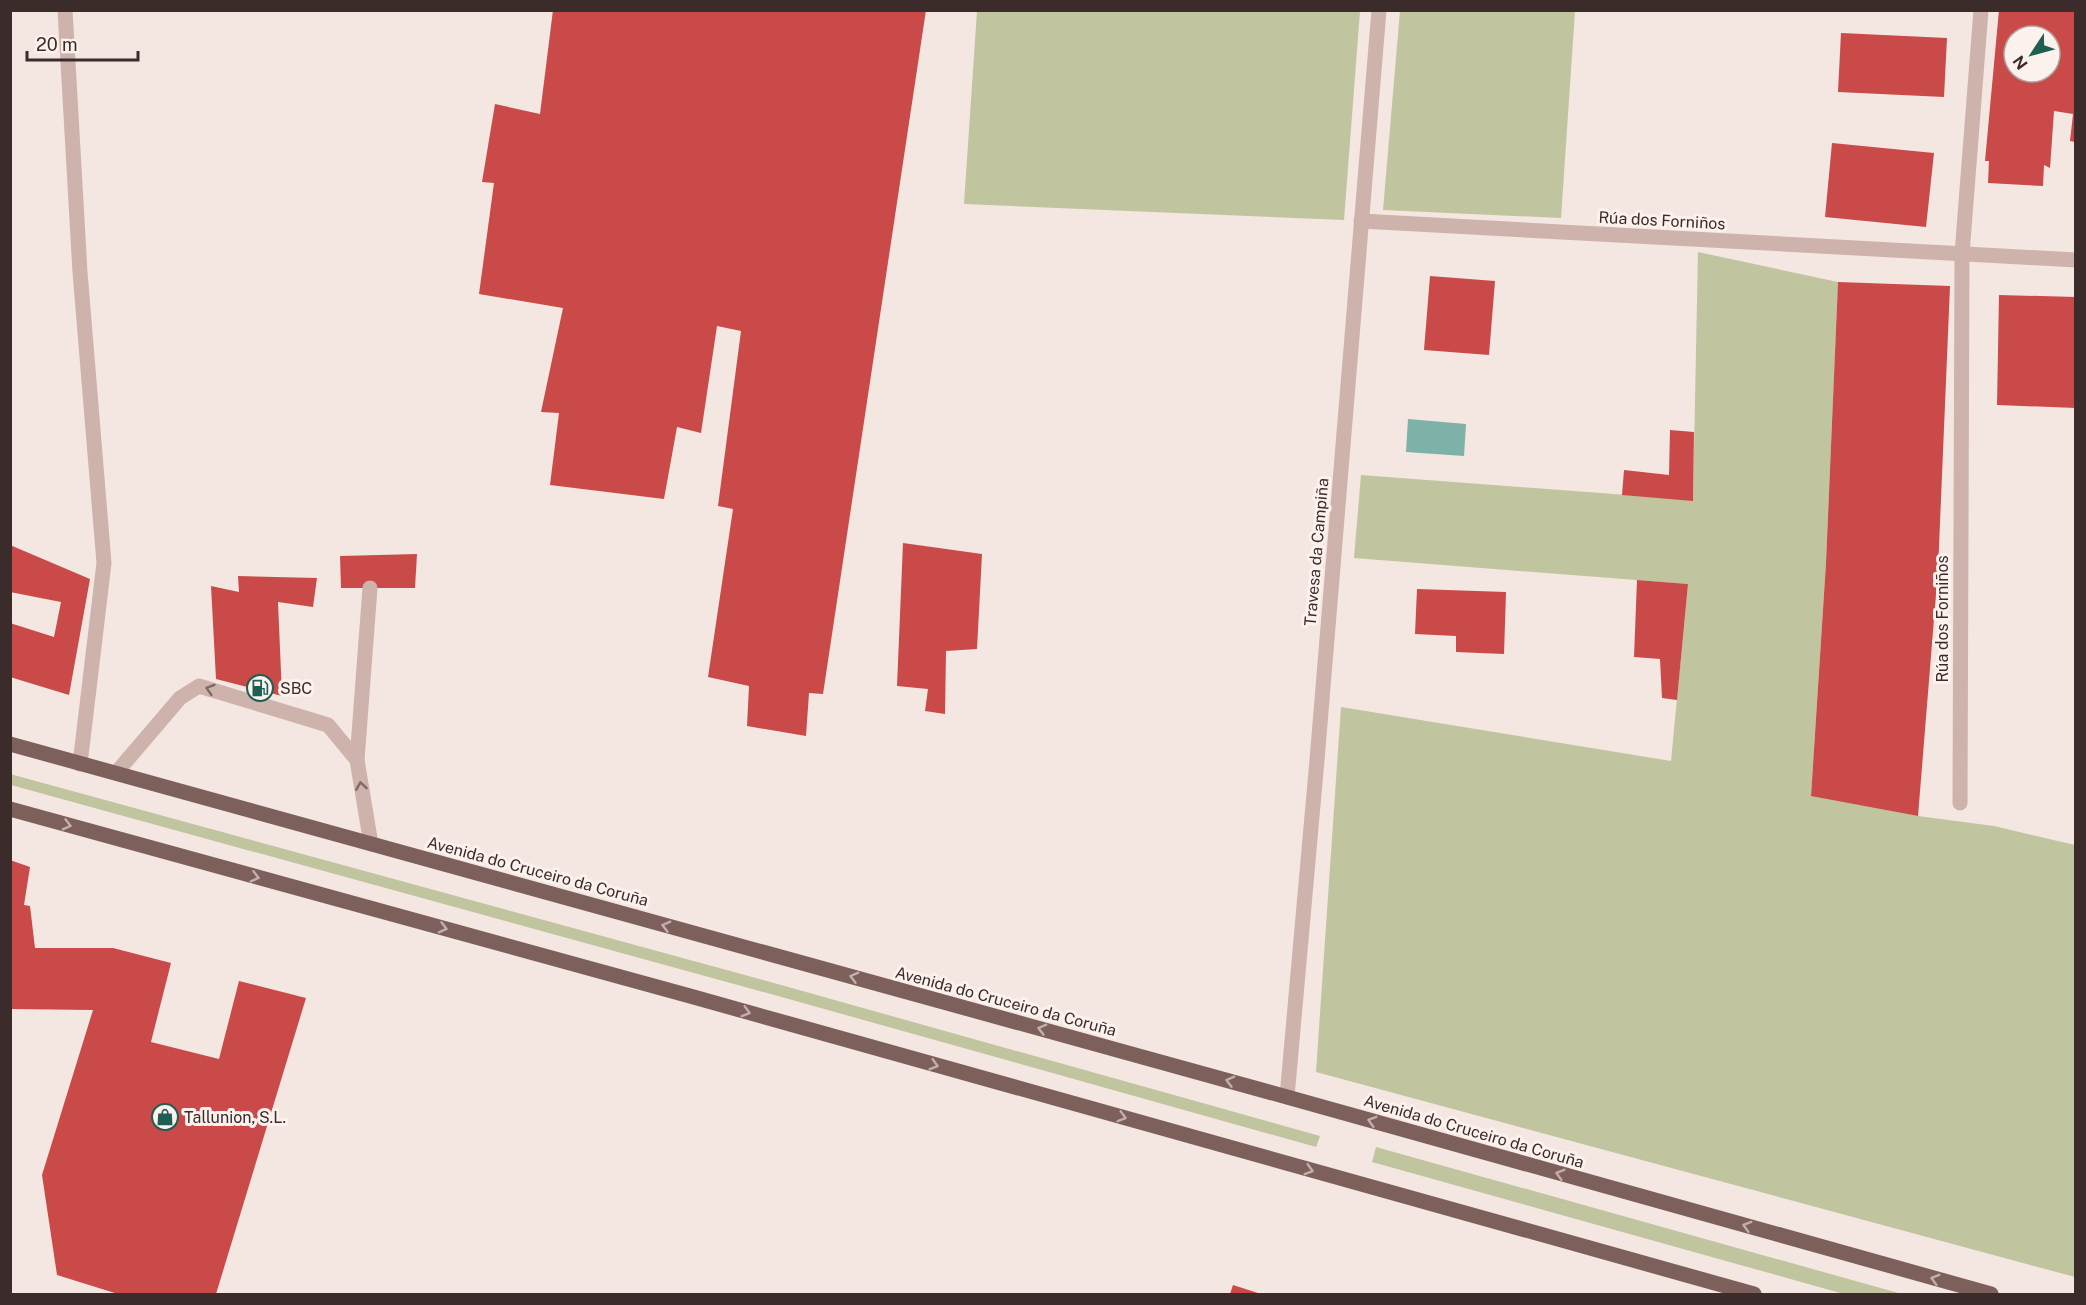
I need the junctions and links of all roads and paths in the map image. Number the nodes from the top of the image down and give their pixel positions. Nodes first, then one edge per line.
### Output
1 (65, 10) edge
2 (1379, 10) edge
3 (1981, 10) edge
4 (1361, 221) junction
5 (1962, 254) junction
6 (2076, 260) edge
7 (369, 588) dead end
8 (10, 744) edge
9 (357, 760) junction
10 (80, 764) junction
11 (116, 773) junction
12 (1960, 803) dead end
13 (10, 809) edge
14 (371, 844) junction
15 (1287, 1097) junction
16 (1754, 1294) edge
17 (1991, 1294) edge

1 - 10 street
2 - 4 street, Travesa da Campiña
3 - 5 street, Rúa dos Forniños
4 - 5 street, Rúa dos Forniños
4 - 15 street, Travesa da Campiña
5 - 6 street, Rúa dos Forniños
5 - 12 street, Rúa dos Forniños
7 - 9 street
8 - 10 main road, Avenida do Cruceiro da Coruña
9 -> 11 street
14 -> 9 street
10 - 11 main road, Avenida do Cruceiro da Coruña
11 - 14 main road, Avenida do Cruceiro da Coruña
13 -> 16 main road
15 -> 14 main road, Avenida do Cruceiro da Coruña
17 -> 15 main road, Avenida do Cruceiro da Coruña

